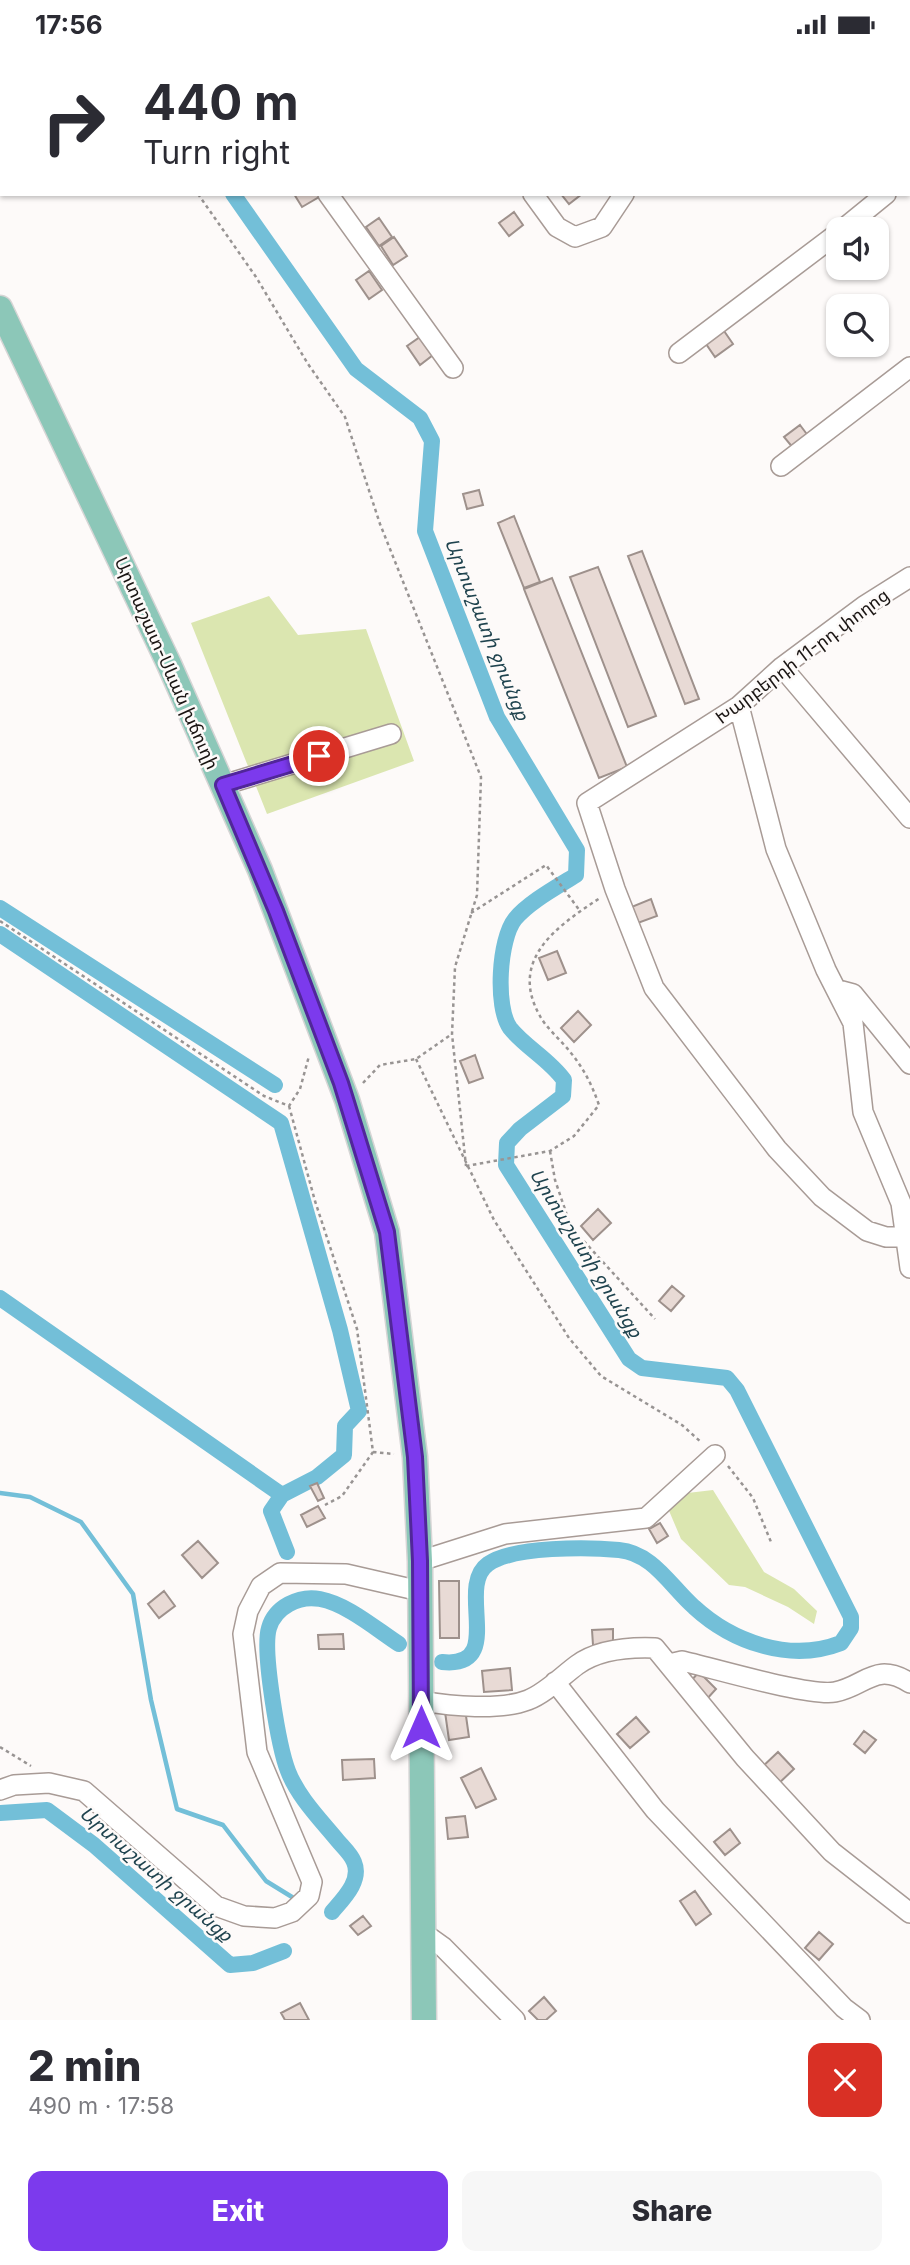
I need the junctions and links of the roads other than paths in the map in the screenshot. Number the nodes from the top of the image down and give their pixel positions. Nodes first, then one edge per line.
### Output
1 (329, 196) edge
2 (534, 196) edge
3 (623, 196) edge
4 (884, 196) edge
5 (858, 217) edge
6 (826, 242) edge
7 (0, 308) edge
8 (679, 353) dead end
9 (910, 367) edge
10 (453, 368) dead end
11 (781, 466) dead end
12 (910, 577) edge
13 (782, 667) junction
14 (738, 706) junction
15 (391, 734) dead end
16 (223, 785) junction
17 (910, 818) edge
18 (838, 991) junction
19 (910, 1064) edge
20 (907, 1237) junction
21 (910, 1268) edge
22 (715, 1455) road end
23 (420, 1561) junction
24 (420, 1591) junction
25 (669, 1664) junction
26 (555, 1682) junction
27 (910, 1683) edge
28 (421, 1701) junction
29 (0, 1790) edge
30 (910, 1913) edge
31 (422, 1932) junction
32 (424, 2020) edge
33 (515, 2020) edge
34 (860, 2020) edge

1 - 10 street
2 - 3 street
4 - 5 street
6 - 8 street
7 - 16 main road, Արտաշատ-Սևան խճուղի
9 - 11 street
12 - 13 street, Խարբերդի 11-րդ փողոց
13 - 14 street, Խարբերդի 11-րդ փողոց
13 - 17 street
14 - 18 street
14 - 20 street, Խարբերդի 11-րդ փողոց
15 - 16 street
16 - 23 main road, Արտաշատ-Սևան խճուղի
18 - 19 street
18 - 20 street
20 - 21 street
22 - 23 street
23 - 24 main road, Արտաշատ-Սևան խճուղի
24 - 28 main road, Արտաշատ-Սևան խճուղի
24 - 29 street
25 - 26 street
25 - 27 street
25 - 30 street
26 - 28 street
26 - 34 street
28 - 31 main road, Արտաշատ-Սևան խճուղի
31 - 32 main road, Արտաշատ-Սևան խճուղի
31 - 33 street

